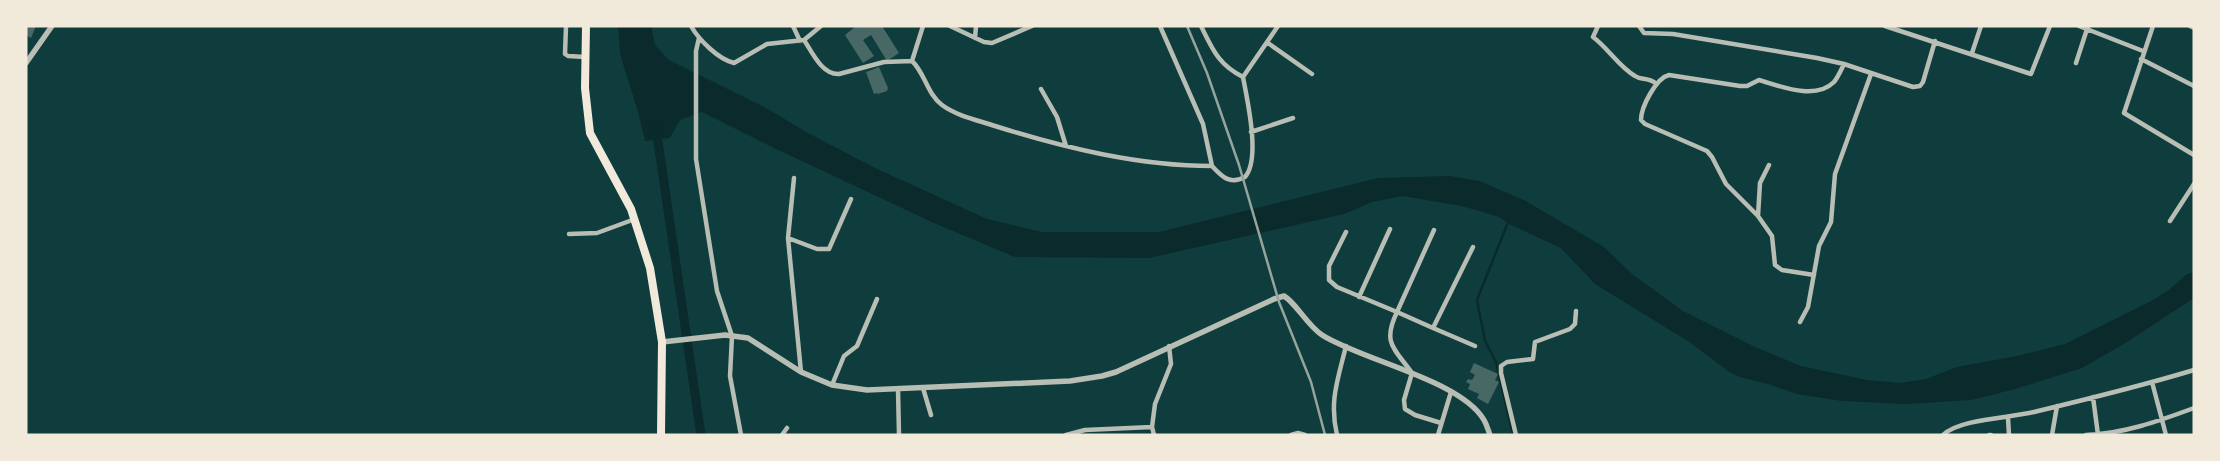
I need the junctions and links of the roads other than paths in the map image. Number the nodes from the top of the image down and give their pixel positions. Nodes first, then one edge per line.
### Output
1 (52, 26) edge
2 (566, 26) edge
3 (586, 26) edge
4 (691, 26) edge
5 (793, 26) edge
6 (821, 26) edge
7 (923, 26) edge
8 (950, 26) edge
9 (976, 26) edge
10 (1032, 26) edge
11 (1160, 26) edge
12 (1201, 26) edge
13 (1278, 26) edge
14 (1598, 26) edge
15 (1639, 26) edge
16 (1885, 26) edge
17 (1981, 26) edge
18 (2050, 26) edge
19 (2079, 26) edge
20 (2153, 26) edge
21 (2190, 26) edge
22 (2087, 28) edge
23 (2194, 28) edge
24 (699, 38) junction
25 (975, 38) junction
26 (802, 41) junction
27 (1935, 41) junction
28 (1268, 43) junction
29 (2144, 51) junction
30 (1972, 53) junction
31 (586, 56) junction
32 (2141, 59) junction
33 (912, 61) junction
34 (2076, 63) dead end
35 (26, 64) edge
36 (1844, 64) junction
37 (1312, 74) dead end
38 (1871, 74) junction
39 (1243, 77) junction
40 (1657, 84) junction
41 (2194, 86) edge
42 (1041, 89) dead end
43 (1293, 118) dead end
44 (1251, 132) junction
45 (1066, 146) junction
46 (2194, 155) edge
47 (1769, 165) dead end
48 (1212, 166) junction
49 (794, 178) dead end
50 (2194, 184) edge
51 (850, 199) dead end
52 (1758, 216) junction
53 (635, 219) junction
54 (2170, 220) dead end
55 (1390, 229) dead end
56 (1434, 230) dead end
57 (1346, 232) dead end
58 (570, 234) dead end
59 (788, 238) junction
60 (1473, 247) dead end
61 (1814, 275) junction
62 (1359, 297) junction
63 (877, 298) dead end
64 (1576, 311) dead end
65 (1396, 312) junction
66 (1800, 322) dead end
67 (1433, 328) junction
68 (729, 336) junction
69 (665, 342) junction
70 (1169, 346) junction
71 (1346, 346) junction
72 (1475, 346) dead end
73 (2194, 370) edge
74 (801, 372) junction
75 (1412, 373) junction
76 (2152, 382) junction
77 (832, 385) junction
78 (923, 388) junction
79 (898, 389) junction
80 (1451, 392) junction
81 (2093, 397) junction
82 (2057, 406) junction
83 (2194, 408) edge
84 (931, 415) dead end
85 (2008, 418) junction
86 (2163, 420) junction
87 (1441, 423) junction
88 (1152, 427) junction
89 (787, 428) dead end
90 (2122, 432) edge
91 (661, 435) edge
92 (741, 435) edge
93 (782, 435) edge
94 (899, 435) edge
95 (1066, 435) edge
96 (1154, 435) edge
97 (1291, 435) edge
98 (1306, 435) edge
99 (1337, 435) edge
100 (1438, 435) edge
101 (1490, 435) edge
102 (1516, 435) edge
103 (1942, 435) edge
104 (2009, 435) edge
105 (2052, 435) edge
106 (2086, 435) edge
107 (2098, 435) edge
108 (2166, 435) edge

1 - 35 street
2 - 31 street
3 - 31 main road
4 - 24 street
5 - 26 street
6 - 26 street
7 - 33 street
8 - 25 street
9 - 25 street
10 - 25 street
11 - 48 street
12 - 39 street
13 - 28 street
14 - 40 street
15 - 36 street
16 - 27 street
17 - 30 street
18 - 30 street
19 - 22 street
20 - 29 street
21 - 23 street
22 - 29 street
22 - 34 street
24 - 26 street
24 - 68 street
26 - 33 street
27 - 30 street
27 - 38 street
28 - 37 street
28 - 39 street
29 - 32 street
31 - 53 main road
32 - 41 street
32 - 46 street
33 - 45 street
36 - 38 street
36 - 40 street
38 - 61 street
39 - 44 street
40 - 52 street
42 - 45 street
43 - 44 street
44 - 48 street
45 - 48 street
47 - 52 street
49 - 59 street
50 - 54 street
51 - 59 street
52 - 61 street
53 - 58 street
53 - 69 main road
55 - 62 street
56 - 65 street
57 - 62 street
59 - 74 street
60 - 67 street
61 - 66 street
62 - 65 street
63 - 77 street
64 - 102 street
65 - 67 street
65 - 75 street
67 - 72 street
68 - 69 street
68 - 74 street
68 - 92 street
69 - 91 main road
70 - 71 street
70 - 78 street
70 - 88 street
71 - 75 street
71 - 99 street
73 - 76 street
74 - 77 street
75 - 80 street
75 - 87 street
76 - 81 street
76 - 86 street
77 - 79 street
78 - 79 street
78 - 84 street
79 - 94 street
80 - 87 street
80 - 101 street
81 - 82 street
81 - 107 street
82 - 85 street
82 - 105 street
83 - 86 street
85 - 103 street
85 - 104 street
86 - 90 street
86 - 108 street
87 - 100 street
88 - 95 street
88 - 96 street
89 - 93 street
90 - 107 street
97 - 98 street
106 - 107 street

